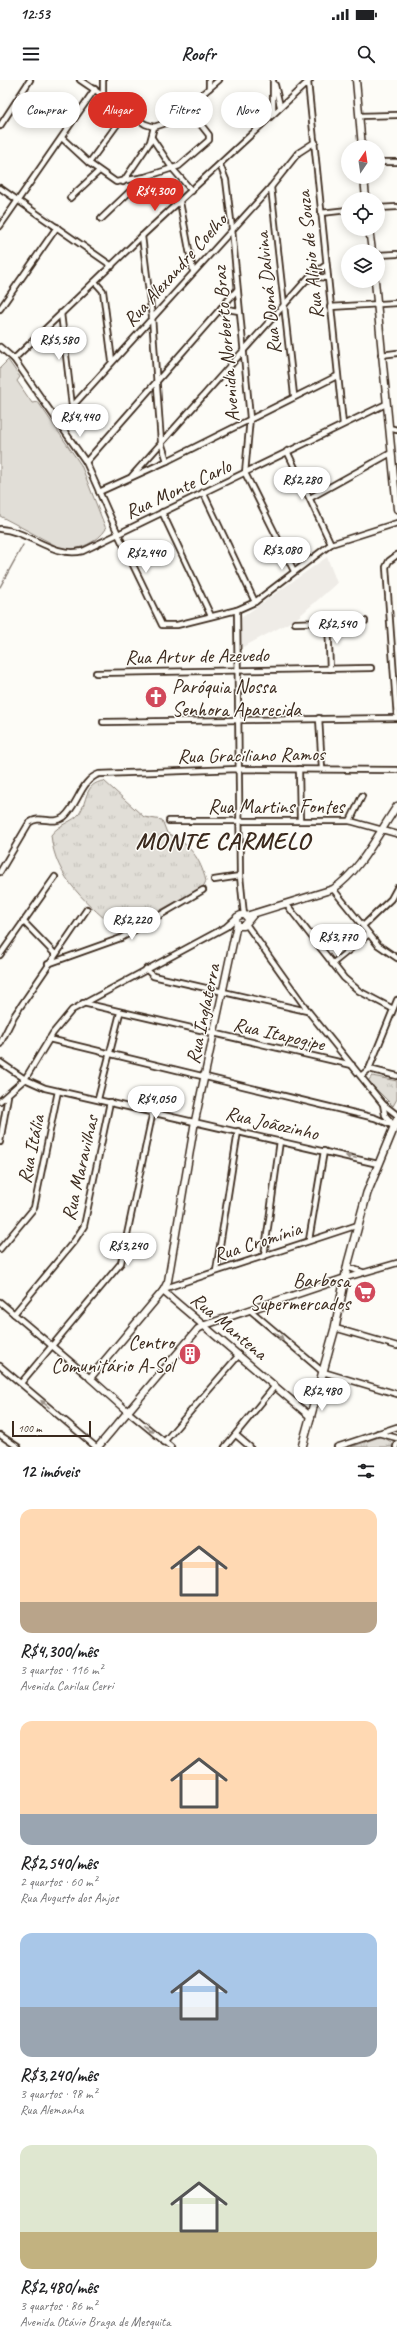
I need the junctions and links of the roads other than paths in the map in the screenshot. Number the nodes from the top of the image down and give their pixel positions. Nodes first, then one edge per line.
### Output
1 (30, 80) edge
2 (80, 80) edge
3 (103, 80) edge
4 (209, 80) edge
5 (219, 80) edge
6 (274, 80) edge
7 (356, 80) edge
8 (309, 81) edge
9 (209, 88) junction
10 (95, 89) junction
11 (99, 92) edge
12 (103, 92) edge
13 (204, 92) edge
14 (280, 106) junction
15 (273, 113) junction
16 (397, 115) edge
17 (359, 116) junction
18 (147, 123) edge
19 (0, 126) edge
20 (154, 127) joint
21 (114, 128) edge
22 (202, 128) edge
23 (62, 138) junction
24 (152, 138) junction
25 (361, 140) edge
26 (314, 142) junction
27 (385, 162) edge
28 (397, 162) edge
29 (89, 163) junction
30 (220, 165) junction
31 (172, 168) junction
32 (99, 171) junction
33 (145, 177) junction
34 (123, 182) junction
35 (271, 187) junction
36 (0, 188) edge
37 (192, 191) junction
38 (70, 198) dead end
39 (18, 200) junction
40 (180, 202) junction
41 (397, 207) edge
42 (385, 208) edge
43 (341, 211) edge
44 (321, 213) junction
45 (101, 219) dead end
46 (0, 226) edge
47 (57, 227) junction
48 (232, 229) junction
49 (142, 236) junction
50 (385, 254) edge
51 (397, 254) edge
52 (326, 265) junction
53 (112, 266) junction
54 (193, 271) junction
55 (328, 278) junction
56 (306, 281) junction
57 (95, 282) junction
58 (376, 288) edge
59 (237, 290) junction
60 (397, 303) edge
61 (377, 304) junction
62 (285, 305) junction
63 (330, 307) junction
64 (221, 308) junction
65 (0, 309) edge
66 (239, 311) junction
67 (61, 313) junction
68 (152, 317) junction
69 (0, 347) edge
70 (244, 351) junction
71 (397, 353) edge
72 (381, 354) junction
73 (14, 359) junction
74 (112, 361) junction
75 (337, 376) junction
76 (156, 381) junction
77 (294, 395) junction
78 (386, 404) junction
79 (72, 406) junction
80 (250, 418) junction
81 (59, 420) junction
82 (343, 424) junction
83 (389, 428) junction
84 (397, 430) edge
85 (161, 442) junction
86 (287, 452) junction
87 (391, 453) junction
88 (167, 461) junction
89 (86, 462) junction
90 (245, 473) junction
91 (132, 476) junction
92 (99, 492) junction
93 (203, 492) junction
94 (310, 498) junction
95 (397, 509) edge
96 (162, 512) junction
97 (397, 523) edge
98 (0, 529) edge
99 (118, 534) junction
100 (331, 544) junction
101 (397, 555) edge
102 (294, 571) junction
103 (255, 602) junction
104 (237, 610) junction
105 (211, 616) junction
106 (364, 621) dead end
107 (328, 622) junction
108 (295, 623) dead end
109 (371, 668) dead end
110 (330, 669) junction
111 (237, 670) junction
112 (96, 673) dead end
113 (319, 718) junction
114 (397, 718) edge
115 (237, 719) junction
116 (103, 722) dead end
117 (238, 769) junction
118 (299, 769) junction
119 (322, 769) junction
120 (397, 770) edge
121 (362, 796) dead end
122 (397, 806) edge
123 (300, 820) junction
124 (169, 821) dead end
125 (240, 821) junction
126 (350, 821) junction
127 (381, 829) junction
128 (397, 834) edge
129 (0, 872) edge
130 (240, 876) junction
131 (55, 877) dead end
132 (214, 880) dead end
133 (397, 888) edge
134 (333, 889) junction
135 (203, 890) dead end
136 (287, 905) junction
137 (87, 909) dead end
138 (23, 921) junction
139 (243, 921) junction
140 (363, 926) junction
141 (226, 927) junction
142 (368, 934) junction
143 (55, 954) junction
144 (0, 955) edge
145 (397, 958) edge
146 (48, 964) junction
147 (332, 964) junction
148 (146, 969) junction
149 (223, 992) junction
150 (397, 1000) edge
151 (83, 1003) junction
152 (393, 1009) junction
153 (308, 1011) junction
154 (120, 1013) junction
155 (214, 1034) junction
156 (49, 1039) junction
157 (0, 1044) edge
158 (110, 1054) junction
159 (0, 1062) edge
160 (352, 1064) junction
161 (369, 1069) junction
162 (362, 1076) junction
163 (397, 1076) edge
164 (205, 1077) junction
165 (25, 1079) junction
166 (58, 1091) junction
167 (8, 1096) junction
168 (98, 1099) junction
169 (0, 1101) edge
170 (110, 1102) junction
171 (383, 1104) junction
172 (383, 1110) junction
173 (154, 1111) junction
174 (397, 1116) edge
175 (375, 1118) junction
176 (195, 1121) junction
177 (396, 1123) edge
178 (238, 1131) junction
179 (280, 1141) junction
180 (0, 1142) edge
181 (324, 1151) junction
182 (378, 1164) junction
183 (358, 1225) junction
184 (309, 1240) junction
185 (0, 1249) edge
186 (264, 1256) junction
187 (397, 1263) edge
188 (347, 1267) junction
189 (216, 1271) junction
190 (362, 1272) junction
191 (345, 1278) junction
192 (164, 1290) junction
193 (0, 1302) edge
194 (250, 1310) junction
195 (14, 1314) junction
196 (205, 1325) junction
197 (335, 1328) junction
198 (397, 1346) edge
199 (52, 1347) junction
200 (238, 1355) junction
201 (0, 1366) edge
202 (323, 1372) junction
203 (90, 1378) junction
204 (21, 1384) junction
205 (275, 1386) junction
206 (397, 1394) edge
207 (127, 1411) junction
208 (311, 1417) junction
209 (397, 1427) edge
210 (378, 1433) junction
211 (236, 1434) junction
212 (0, 1435) edge
213 (397, 1438) edge
214 (164, 1442) junction
215 (397, 1443) edge
216 (18, 1447) edge
217 (97, 1447) edge
218 (170, 1447) edge
219 (225, 1447) edge
220 (250, 1447) edge
221 (302, 1447) edge
222 (337, 1447) edge
223 (396, 1447) edge

1 - 19 street
2 - 10 street
3 - 12 street
4 - 9 street
5 - 9 street
6 - 14 street
6 - 15 street
7 - 17 street
8 - 14 street
8 - 26 street, Rua Alípio de Souza
9 - 13 street
10 - 11 street
10 - 23 street
14 - 15 street
15 - 30 street
16 - 17 street
17 - 25 street
18 - 20 street
20 - 24 street
21 - 29 street
22 - 31 street
23 - 29 street
23 - 39 street
24 - 31 street
24 - 34 street
26 - 35 street, Rua Alexandre Coelho
26 - 44 street, Rua Alípio de Souza
27 - 28 street
29 - 32 street
30 - 37 street
30 - 48 street, Avenida Norberto Braz
31 - 33 street
31 - 37 street
32 - 34 street
32 - 38 street
33 - 34 street
33 - 45 street
35 - 48 street, Rua Alexandre Coelho
35 - 62 street, Rua Doná Dalvina
36 - 39 street
37 - 40 street
39 - 46 street
39 - 47 street
40 - 49 street
40 - 54 street
41 - 42 street
43 - 44 street
44 - 52 street, Rua Alípio de Souza
47 - 53 street
47 - 65 street
48 - 54 street, Rua Alexandre Coelho
48 - 59 street, Avenida Norberto Braz
49 - 53 street
49 - 68 street
50 - 51 street
52 - 55 street, Rua Alípio de Souza
52 - 56 street
53 - 57 street
54 - 68 street, Rua Alexandre Coelho
55 - 56 street
55 - 63 street, Rua Alípio de Souza
56 - 62 street
57 - 67 street
57 - 74 street
58 - 61 street
59 - 64 street
59 - 66 street, Avenida Norberto Braz
60 - 61 street
61 - 63 street
61 - 72 street
62 - 70 street
62 - 77 street, Rua Doná Dalvina
63 - 75 street, Rua Alípio de Souza
64 - 66 street
64 - 76 street
66 - 70 street, Avenida Norberto Braz
67 - 73 street
67 - 79 street
68 - 74 street, Rua Alexandre Coelho
68 - 76 street
69 - 73 street
70 - 80 street, Avenida Norberto Braz
70 - 85 street
71 - 72 street
72 - 78 street
73 - 81 street
74 - 79 street, Rua Alexandre Coelho
75 - 77 street
75 - 82 street, Rua Alípio de Souza
76 - 85 street
76 - 89 street
77 - 80 street
78 - 82 street, Rua Monte Carlo
78 - 83 street
79 - 81 street, Rua Alexandre Coelho
80 - 88 street
80 - 90 street, Avenida Norberto Braz
81 - 89 street
82 - 86 street, Rua Monte Carlo
83 - 84 street
83 - 87 street
85 - 88 street
85 - 91 street
86 - 90 street, Rua Monte Carlo
86 - 94 street
87 - 94 street
87 - 95 street
88 - 91 street
89 - 92 street
90 - 93 street, Rua Monte Carlo
90 - 102 street
91 - 92 street
92 - 99 street
93 - 96 street, Rua Monte Carlo
93 - 103 street
94 - 100 street
96 - 99 street, Rua Monte Carlo
96 - 105 street
97 - 100 street
98 - 99 street, Rua Monte Carlo
99 - 105 street
100 - 102 street
101 - 114 street
102 - 103 street
103 - 104 street
104 - 105 street
104 - 111 street
106 - 107 street
107 - 108 street
107 - 110 street
109 - 110 street, Rua Artur de Azevedo
110 - 111 street, Rua Artur de Azevedo
111 - 112 street, Rua Artur de Azevedo
111 - 115 street
113 - 114 street
113 - 115 street
113 - 119 street
115 - 116 street
115 - 117 street
117 - 118 street, Rua Graciliano Ramos
117 - 125 street
117 - 129 street, Rua Graciliano Ramos
118 - 119 street, Rua Graciliano Ramos
118 - 123 street
119 - 120 street, Rua Graciliano Ramos
121 - 126 street
122 - 127 street
123 - 125 street, Rua Martins Fontes
123 - 126 street, Rua Martins Fontes
124 - 125 street, Rua Martins Fontes
125 - 130 street
126 - 127 street, Rua Martins Fontes
127 - 128 street, Rua Martins Fontes
127 - 134 street
130 - 132 street
130 - 139 street
131 - 138 street
133 - 140 street
134 - 136 street
134 - 140 street
135 - 146 street
136 - 139 street
136 - 147 street
137 - 143 street
138 - 143 street
138 - 144 street
139 - 141 street
139 - 141 street
139 - 149 street, Rua Inglaterra
139 - 153 street
140 - 142 street
141 - 148 street
142 - 145 street
142 - 147 street
143 - 146 street
146 - 157 street
147 - 152 street
148 - 149 street
148 - 151 street
149 - 153 street
149 - 155 street, Rua Inglaterra
150 - 152 street
151 - 154 street, Rua Itapogipe
151 - 156 street
152 - 161 street
153 - 160 street
154 - 155 street, Rua Itapogipe
154 - 158 street
155 - 160 street, Rua Itapogipe
155 - 164 street, Rua Inglaterra
156 - 158 street
156 - 165 street
158 - 164 street
158 - 168 street
159 - 165 street, Rua Joãozinho
160 - 162 street
161 - 162 street
161 - 163 street
162 - 171 street
164 - 175 street
164 - 176 street, Rua Inglaterra
165 - 166 street, Rua Joãozinho
165 - 167 street
166 - 168 street, Rua Joãozinho
166 - 185 street, Rua Itália
167 - 169 street
167 - 180 street
168 - 170 street, Rua Joãozinho
170 - 173 street, Rua Joãozinho
170 - 195 street, Rua Maravilhas
171 - 172 street
171 - 174 street
172 - 175 street
172 - 177 street
173 - 176 street, Rua Joãozinho
173 - 199 street
175 - 177 street
176 - 178 street, Rua Joãozinho
176 - 192 street, Rua Inglaterra
177 - 182 main road
178 - 179 street, Rua Joãozinho
178 - 189 street
179 - 181 street, Rua Joãozinho
179 - 186 street
182 -> 181 street, Rua Joãozinho
181 - 184 street
182 - 183 main road
183 - 184 street, Rua Cromínia
183 - 188 main road
184 - 186 street, Rua Cromínia
186 - 189 street, Rua Cromínia
187 - 190 street
188 - 190 street
188 - 191 main road
189 - 192 street, Rua Cromínia
190 - 191 street
191 - 194 street
191 - 197 main road
192 - 196 street, Rua Mantena
192 - 203 street, Rua Inglaterra
193 - 195 street
194 - 196 street
194 -> 202 street
195 - 199 street
196 - 200 street, Rua Mantena
196 - 207 street
197 - 198 street
197 - 202 main road
199 - 203 street
199 - 204 street
200 - 205 street, Rua Mantena
200 - 214 street
201 - 204 street
202 - 206 street
202 - 208 main road
203 - 207 street
217 -> 204 street
205 - 208 street, Rua Mantena
205 - 211 street
207 -> 214 street
207 - 217 street
208 - 221 main road
209 - 210 street
210 - 213 street
210 - 222 street
211 - 219 street
211 - 220 street
212 - 216 street
214 - 218 street
215 - 223 street

